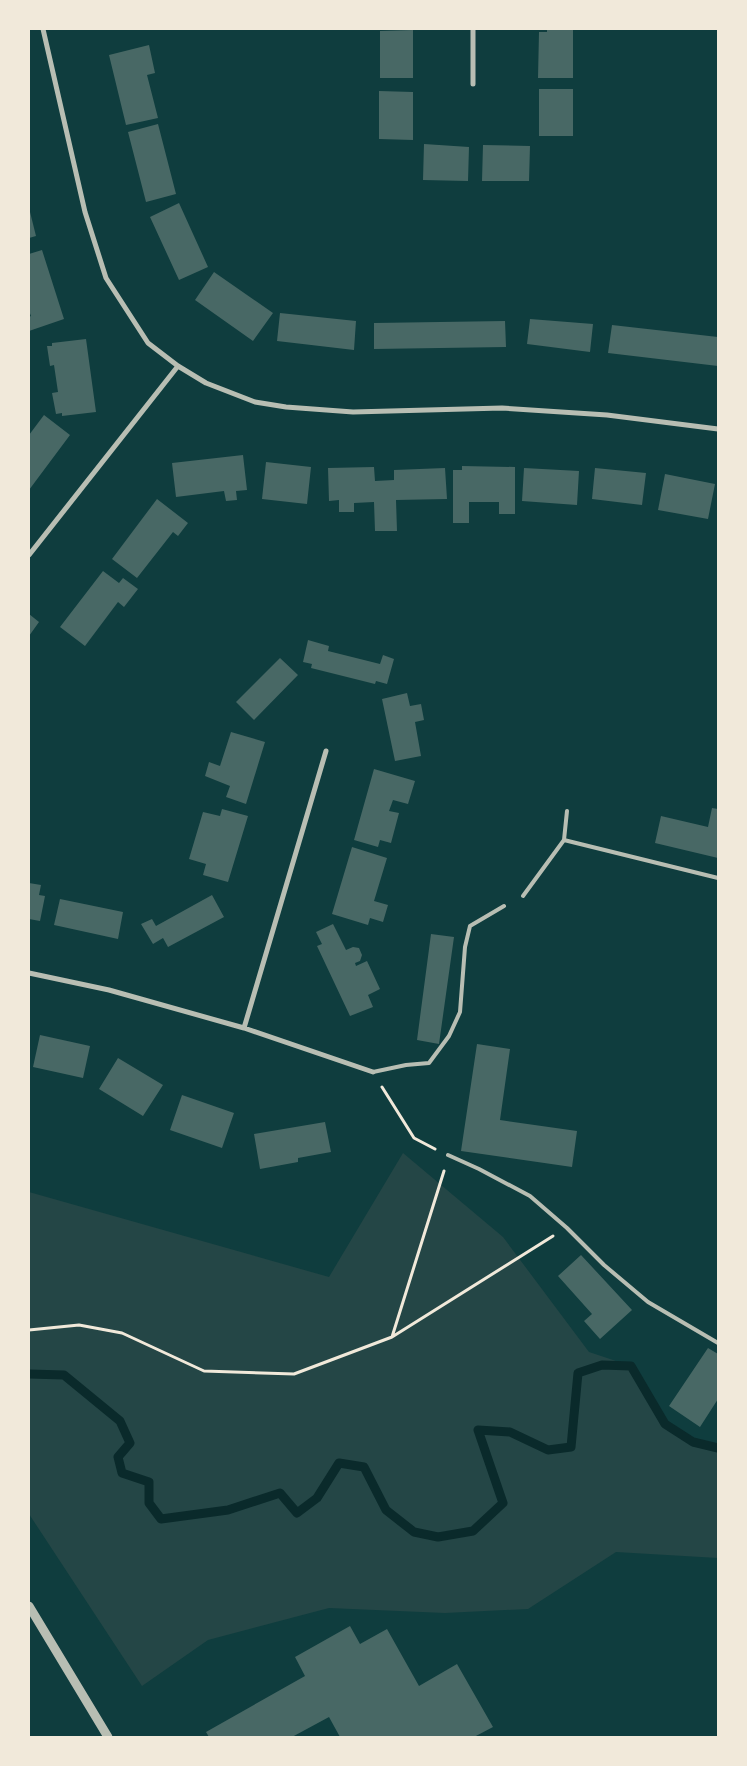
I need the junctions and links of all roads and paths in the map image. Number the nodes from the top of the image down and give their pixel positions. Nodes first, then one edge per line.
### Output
1 (42, 29) edge
2 (473, 29) edge
3 (473, 84) dead end
4 (178, 366) junction
5 (718, 429) edge
6 (29, 555) edge
7 (326, 751) dead end
8 (567, 811) dead end
9 (564, 840) junction
10 (718, 878) edge
11 (523, 896) dead end
12 (504, 906) dead end
13 (29, 974) edge
14 (244, 1028) junction
15 (373, 1072) junction
16 (448, 1156) junction
17 (567, 1228) junction
18 (29, 1330) edge
19 (392, 1337) junction
20 (718, 1343) edge
21 (29, 1606) edge
22 (108, 1737) edge

1 - 4 street
2 - 3 street
4 - 5 street
4 - 6 street
7 - 14 street
8 - 9 lane
9 - 10 lane
9 - 11 lane
12 - 15 lane
13 - 14 street
14 - 15 street
15 - 16 path
16 - 17 lane
16 - 19 path
17 - 19 path
17 - 20 lane
18 - 19 path
21 - 22 street

